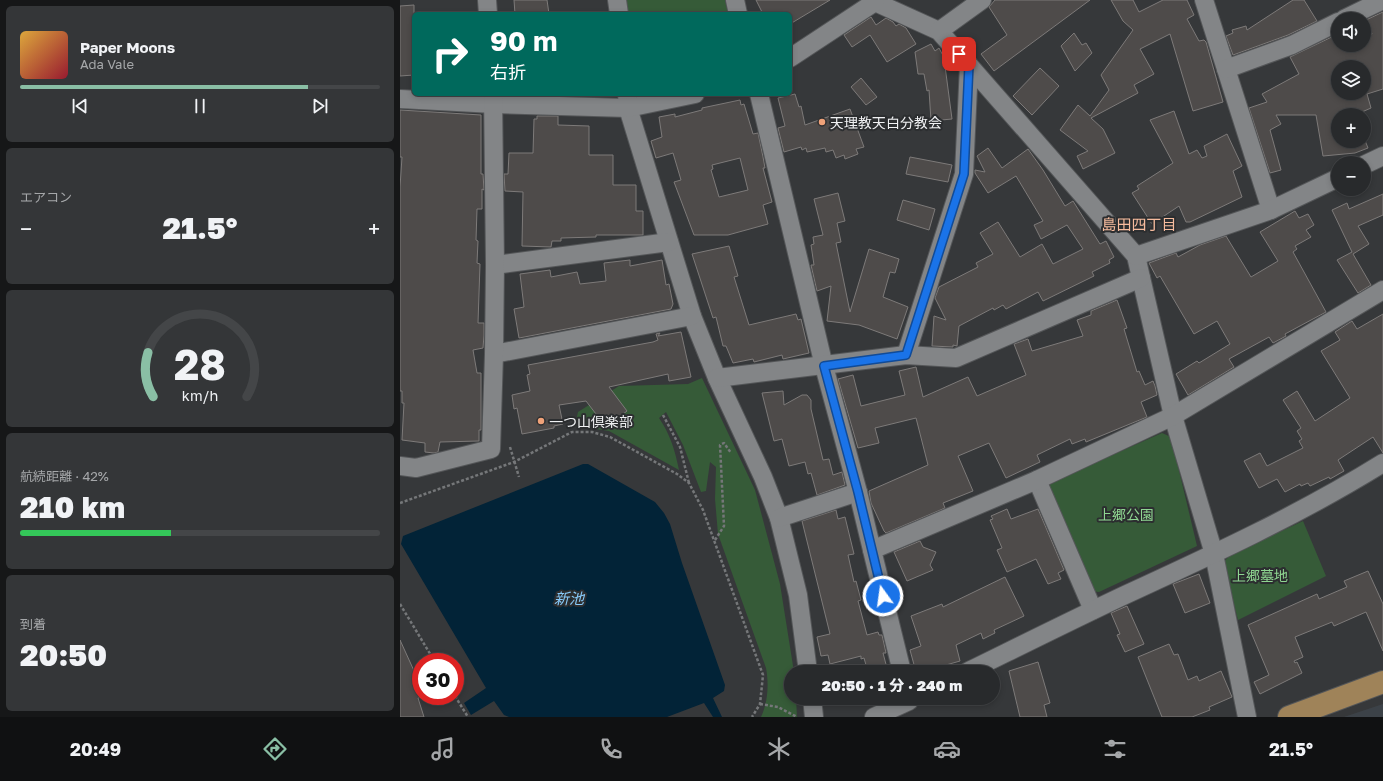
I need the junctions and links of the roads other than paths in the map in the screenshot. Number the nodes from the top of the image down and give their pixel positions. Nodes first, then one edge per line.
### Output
1 (487, 0) edge
2 (617, 0) edge
3 (735, 0) edge
4 (982, 0) edge
5 (1204, 0) edge
6 (1383, 0) edge
7 (874, 1) edge
8 (488, 12) edge
9 (619, 12) edge
10 (738, 12) edge
11 (1358, 12) edge
12 (1331, 25) edge
13 (939, 31) junction
14 (792, 57) edge
15 (969, 65) junction
16 (1226, 69) junction
17 (676, 96) edge
18 (759, 96) edge
19 (400, 99) edge
20 (494, 99) edge
21 (627, 101) edge
22 (1383, 156) edge
23 (1371, 162) edge
24 (1331, 181) edge
25 (1271, 210) junction
26 (669, 242) junction
27 (1136, 256) junction
28 (495, 265) junction
29 (1141, 278) junction
30 (1383, 290) edge
31 (692, 316) junction
32 (494, 354) junction
33 (906, 355) junction
34 (824, 366) junction
35 (717, 378) junction
36 (1173, 416) junction
37 (1383, 463) edge
38 (400, 466) edge
39 (1037, 480) junction
40 (858, 492) junction
41 (779, 518) junction
42 (872, 550) junction
43 (1214, 554) junction
44 (1093, 610) junction
45 (807, 665) edge
46 (900, 665) edge
47 (982, 665) edge
48 (1383, 682) edge
49 (813, 705) edge
50 (899, 705) edge
51 (814, 717) edge
52 (874, 717) edge
53 (1247, 717) edge
54 (1289, 717) edge

1 - 8 street
2 - 9 street
3 - 10 street
4 - 13 street
5 - 16 street
6 - 11 street
7 - 13 street
7 - 14 street
12 - 16 street
13 - 15 street
15 - 27 street
15 - 33 street
16 - 25 street
17 - 21 street
18 - 34 street
19 - 20 street
20 - 21 street
20 - 28 street
21 - 26 street
22 - 23 street
24 - 25 street
25 - 27 street
26 - 28 street
26 - 31 street
27 - 29 street
28 - 32 street
29 - 33 street
29 - 36 street
30 - 36 street
31 - 32 street
31 - 35 street
32 - 38 street
33 - 34 street
34 - 35 street
34 - 40 street
35 - 41 street
36 - 39 street
36 - 43 street
37 - 43 street
39 - 42 street
39 - 44 street
40 - 41 street
40 - 42 street
41 - 45 street
42 - 46 street
43 - 44 street
43 - 53 street
44 - 47 street
48 - 54 main road
49 - 51 street
50 - 52 street

